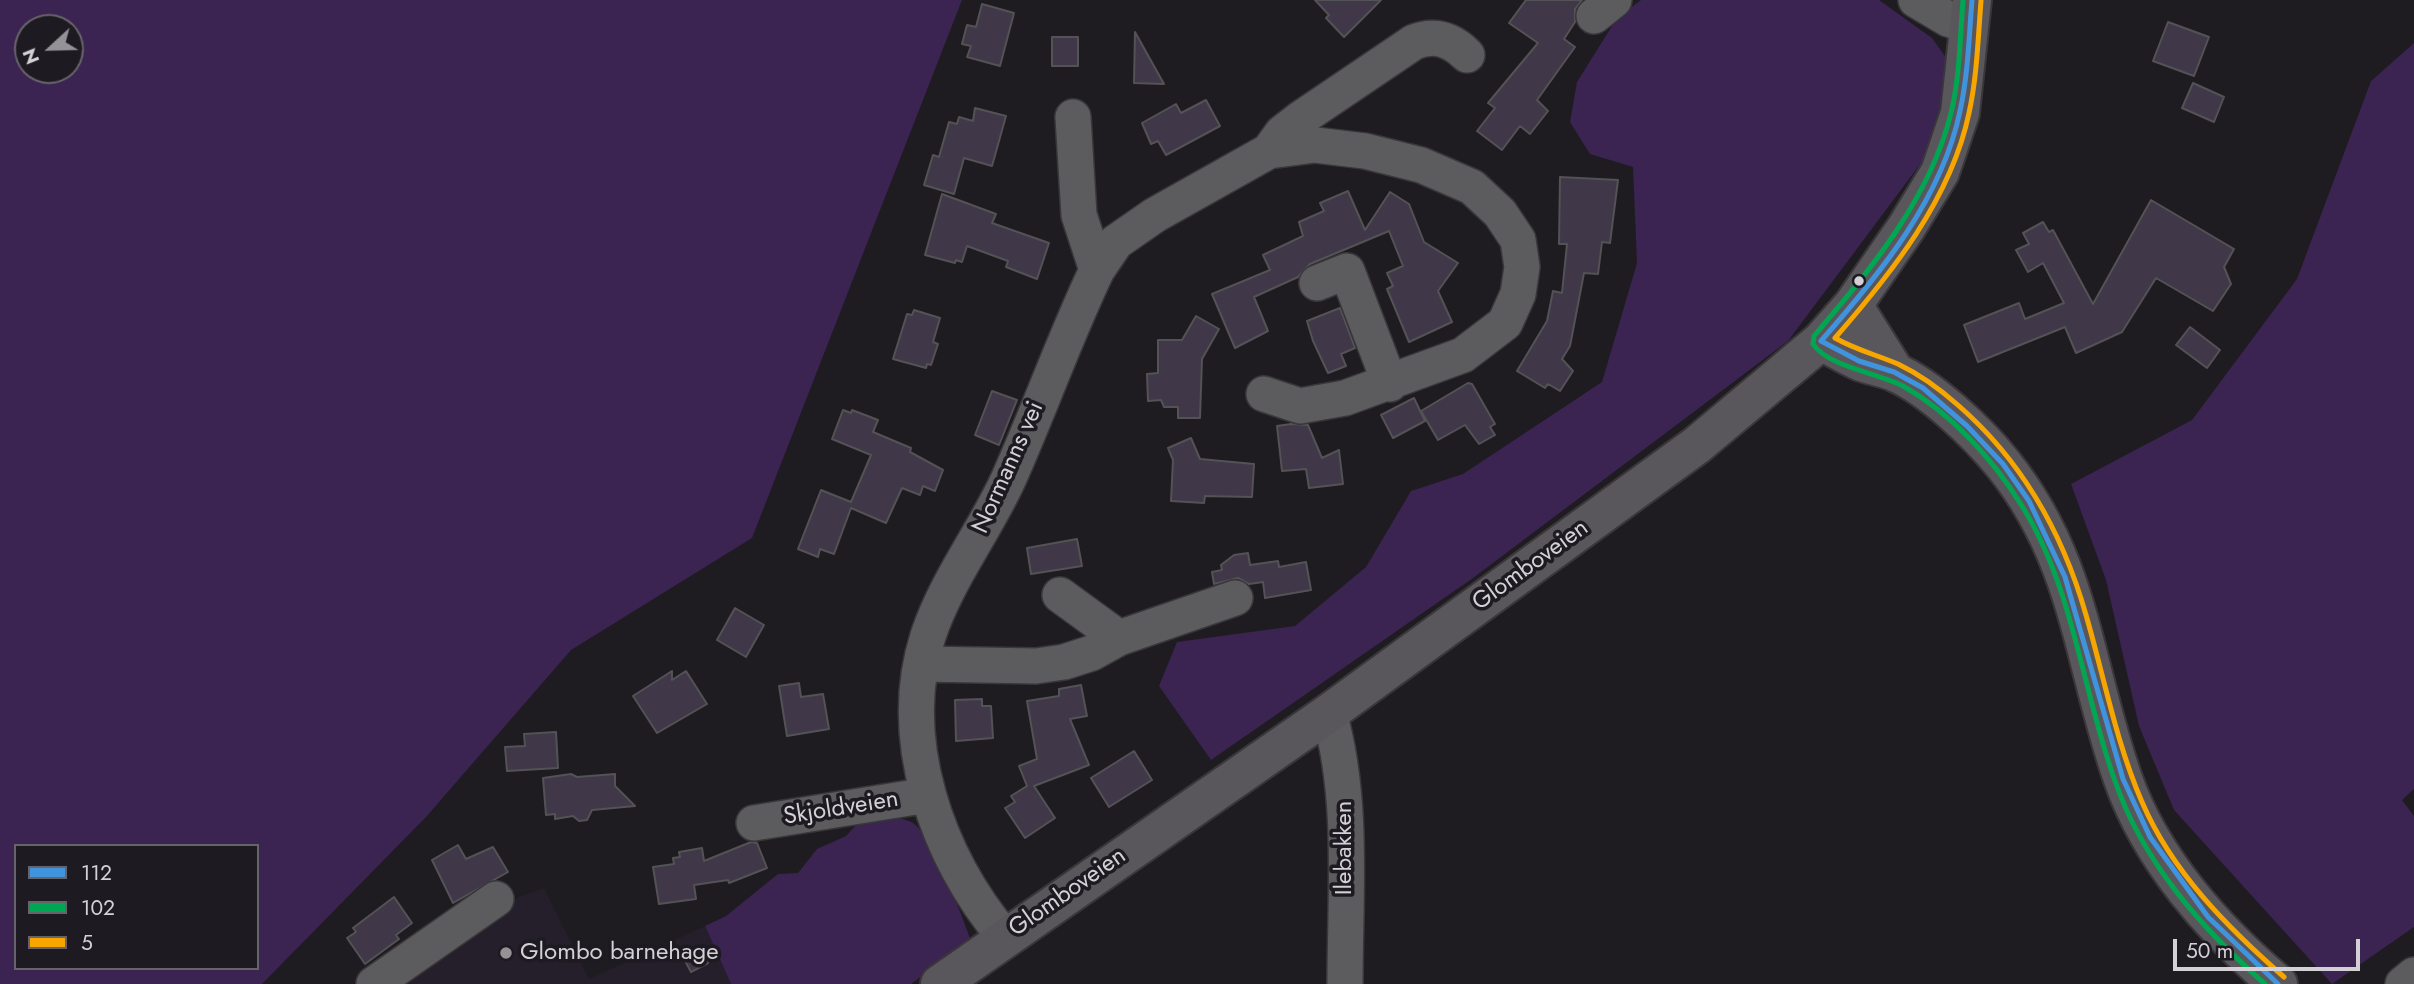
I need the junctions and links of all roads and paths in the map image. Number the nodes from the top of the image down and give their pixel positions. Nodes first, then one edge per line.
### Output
1 (1916, 0) edge
2 (1971, 13) edge
3 (1467, 55) dead end
4 (1073, 117) dead end
5 (1269, 151) junction
6 (1097, 270) junction
7 (1317, 283) dead end
8 (1853, 304) junction
9 (1821, 341) junction
10 (1895, 372) junction
11 (1390, 384) junction
12 (1264, 394) dead end
13 (1060, 595) dead end
14 (1235, 598) dead end
15 (1119, 638) junction
16 (922, 664) junction
17 (1329, 713) junction
18 (928, 795) junction
19 (754, 823) dead end
20 (496, 899) dead end
21 (1004, 936) junction
22 (2414, 975) edge
23 (374, 984) edge
24 (940, 984) edge
25 (1345, 984) edge
26 (2278, 984) edge
27 (2403, 984) edge

1 - 2 street, Glomboveien
2 - 8 main road, Glomboveien
3 - 5 street, Normanns vei
4 - 6 street
5 - 6 street, Normanns vei
5 - 11 street, Normanns vei
6 - 16 street, Normanns vei
7 - 11 street
8 - 9 main road, Glomboveien
8 - 10 main road
9 - 10 main road
9 - 17 main road, Glomboveien
10 - 26 main road
11 - 12 street, Normanns vei
13 - 15 street
14 - 15 street
15 - 16 street
16 - 18 street, Normanns vei
17 - 21 main road, Glomboveien
17 - 25 street, Ilebakken
18 - 19 street, Skjoldveien
18 - 21 street, Normanns vei
20 - 23 street
21 - 24 main road, Glomboveien
22 - 27 street

